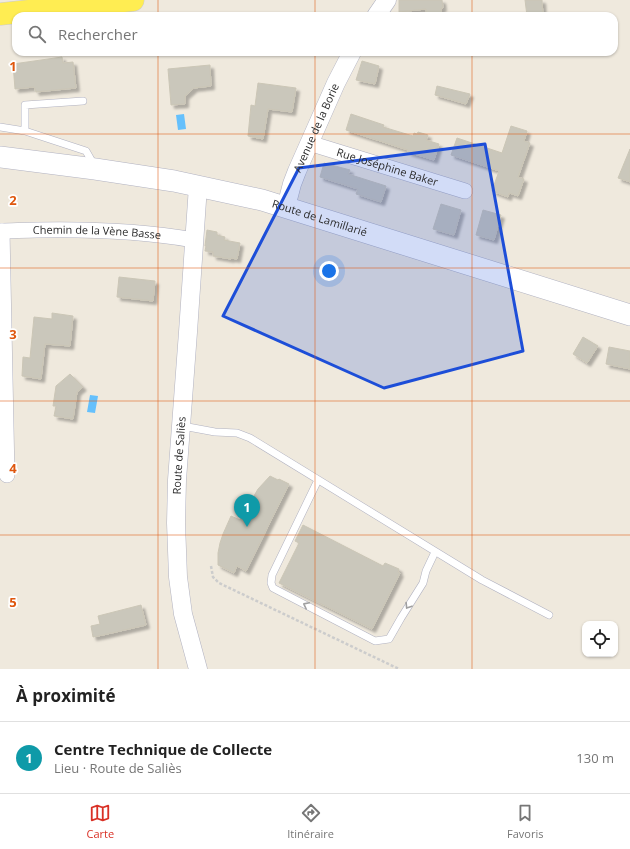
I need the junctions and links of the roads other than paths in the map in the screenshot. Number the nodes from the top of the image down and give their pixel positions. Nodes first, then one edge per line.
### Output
1 (133, 0) edge
2 (387, 0) edge
3 (19, 12) edge
4 (379, 12) edge
5 (12, 13) edge
6 (0, 14) edge
7 (350, 56) edge
8 (83, 101) dead end
9 (0, 126) edge
10 (25, 131) junction
11 (310, 143) junction
12 (0, 157) edge
13 (96, 169) junction
14 (198, 186) junction
15 (465, 191) dead end
16 (286, 207) junction
17 (1, 232) edge
18 (194, 240) junction
19 (630, 315) edge
20 (181, 427) junction
21 (7, 475) dead end
22 (318, 480) junction
23 (435, 552) junction
24 (549, 615) dead end
25 (198, 669) edge

1 - 3 main road
2 - 4 street
5 - 6 main road
7 - 11 street, Avenue de la Borie
8 - 10 lane
9 - 10 lane
10 - 13 lane
11 - 15 street, Rue Joséphine Baker
11 - 16 street, Avenue de la Borie
12 - 13 main road, Route de Lamillarié
13 - 14 main road, Route de Lamillarié
14 - 16 main road, Route de Lamillarié
14 - 18 street, Route de Saliès
16 - 19 main road, Route de Lamillarié
17 - 18 street, Chemin de la Vène Basse
17 - 21 street
18 - 20 street, Route de Saliès
20 - 22 lane
20 - 25 street, Route de Saliès
22 - 23 lane
23 -> 22 lane
23 - 24 lane

